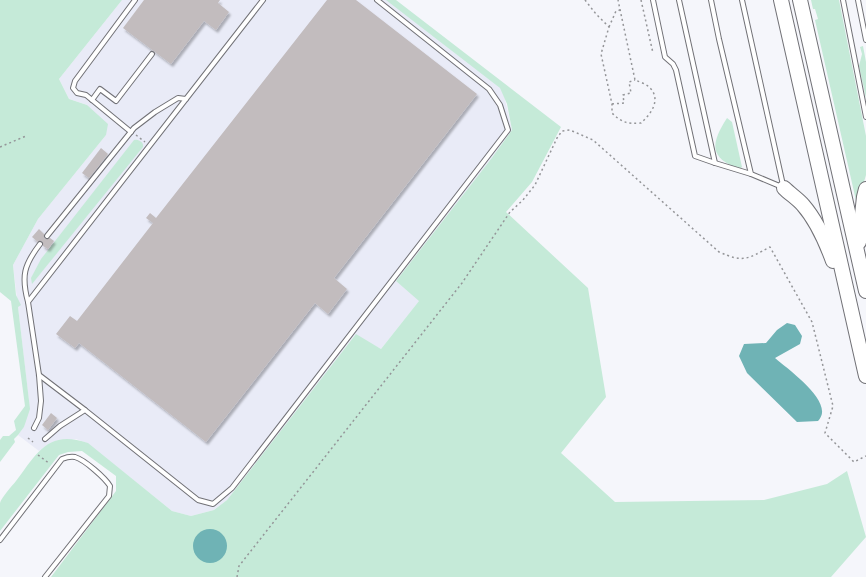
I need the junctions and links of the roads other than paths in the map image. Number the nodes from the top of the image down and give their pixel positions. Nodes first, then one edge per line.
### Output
1 (135, 0) edge
2 (263, 0) edge
3 (377, 0) edge
4 (652, 0) edge
5 (679, 0) edge
6 (711, 0) edge
7 (742, 0) edge
8 (781, 0) edge
9 (800, 0) edge
10 (843, 0) edge
11 (858, 0) edge
12 (860, 6) junction
13 (866, 9) edge
14 (866, 40) edge
15 (152, 54) dead end
16 (186, 99) junction
17 (92, 100) junction
18 (866, 117) edge
19 (131, 132) junction
20 (715, 164) junction
21 (751, 174) junction
22 (784, 188) junction
23 (866, 189) edge
24 (47, 236) dead end
25 (40, 244) dead end
26 (858, 254) junction
27 (866, 290) edge
28 (28, 302) junction
29 (850, 306) junction
30 (39, 374) junction
31 (866, 376) edge
32 (85, 410) junction
33 (34, 428) dead end
34 (45, 439) dead end
35 (0, 540) edge
36 (45, 577) edge

1 - 17 lane
2 - 16 lane
3 - 32 lane
4 - 20 lane
5 - 20 lane
6 - 21 lane
7 - 22 lane
8 - 29 highway
9 - 26 highway
10 - 18 lane
11 - 12 lane
12 - 13 lane
12 - 14 lane
15 - 17 lane
16 - 19 lane
16 - 28 lane
17 - 19 lane
19 - 24 lane
20 - 21 lane
21 - 22 lane
22 - 29 highway
23 - 26 highway
25 - 28 lane
26 - 27 highway
28 - 30 lane
29 - 31 highway
30 - 32 lane
30 - 33 lane
32 - 34 lane
35 - 36 lane

